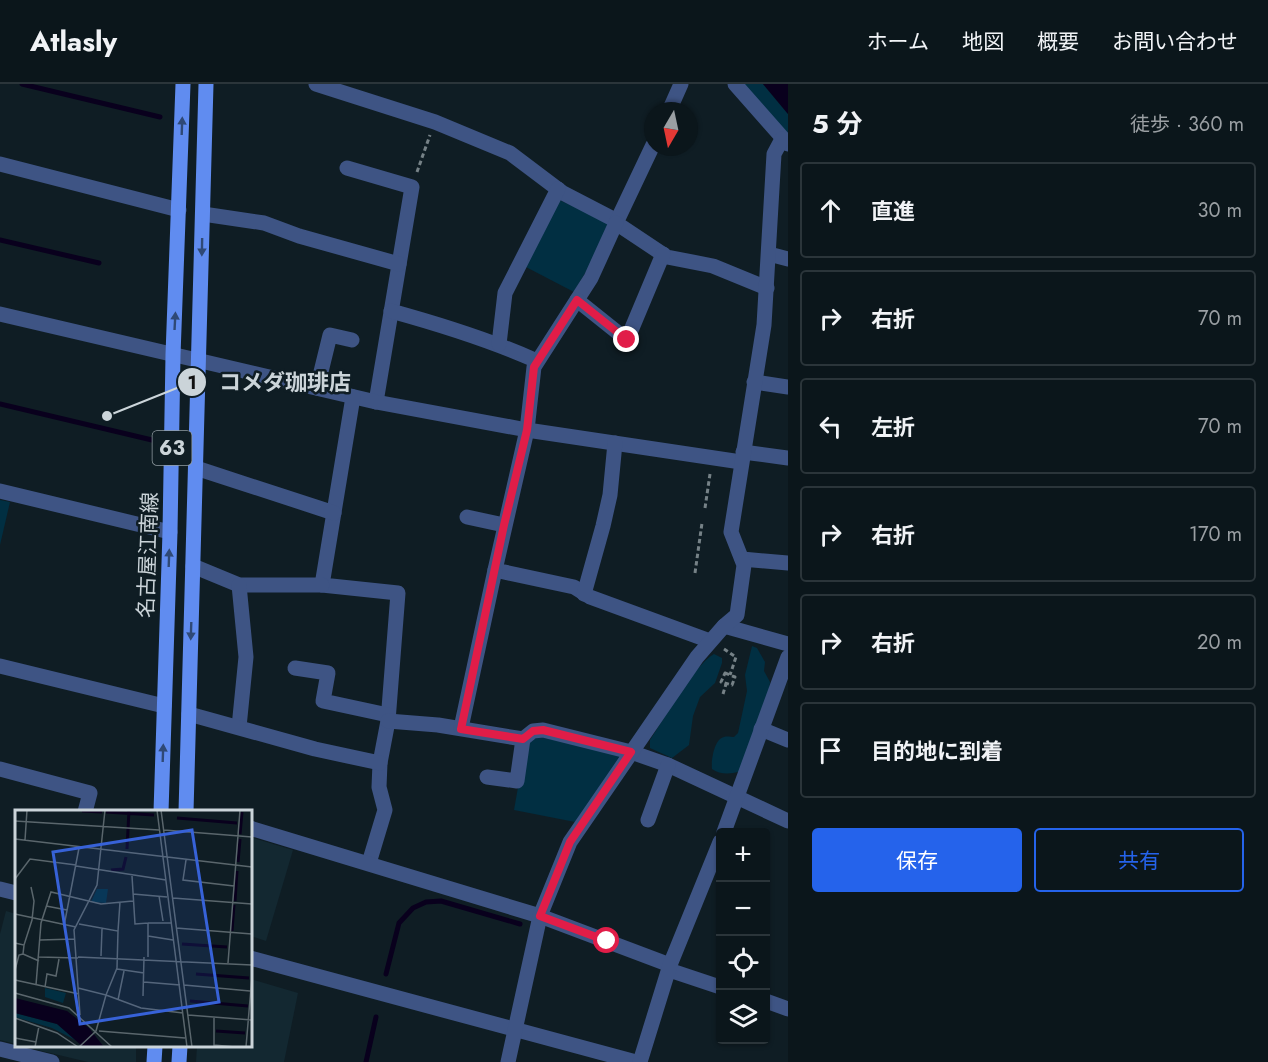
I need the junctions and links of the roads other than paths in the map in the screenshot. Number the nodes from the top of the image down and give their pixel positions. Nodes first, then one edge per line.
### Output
1 (183, 84) edge
2 (206, 84) edge
3 (316, 84) edge
4 (681, 84) edge
5 (735, 84) edge
6 (673, 102) edge
7 (785, 141) edge
8 (648, 156) edge
9 (0, 164) edge
10 (346, 168) dead end
11 (558, 189) junction
12 (179, 210) junction
13 (202, 214) junction
14 (617, 222) junction
15 (663, 254) junction
16 (769, 254) junction
17 (788, 259) edge
18 (399, 264) junction
19 (767, 288) junction
20 (577, 300) junction
21 (391, 311) junction
22 (0, 314) edge
23 (352, 340) dead end
24 (499, 344) junction
25 (173, 356) junction
26 (199, 361) junction
27 (537, 362) junction
28 (754, 382) junction
29 (788, 387) edge
30 (317, 388) junction
31 (354, 397) junction
32 (376, 402) junction
33 (527, 430) junction
34 (615, 443) junction
35 (742, 457) junction
36 (788, 458) edge
37 (196, 468) junction
38 (0, 491) edge
39 (334, 513) junction
40 (467, 517) dead end
41 (504, 525) junction
42 (170, 532) junction
43 (742, 559) junction
44 (788, 563) edge
45 (193, 566) junction
46 (495, 570) junction
47 (239, 585) junction
48 (322, 585) junction
49 (584, 594) junction
50 (723, 626) junction
51 (710, 641) junction
52 (788, 644) edge
53 (788, 657) edge
54 (0, 666) edge
55 (295, 668) dead end
56 (164, 706) junction
57 (189, 714) junction
58 (388, 718) junction
59 (239, 728) junction
60 (461, 729) junction
61 (761, 729) junction
62 (523, 739) junction
63 (788, 740) edge
64 (631, 752) junction
65 (380, 763) junction
66 (668, 765) junction
67 (0, 769) edge
68 (487, 777) dead end
69 (738, 798) junction
70 (86, 810) edge
71 (161, 810) edge
72 (190, 810) edge
73 (648, 820) dead end
74 (788, 821) edge
75 (726, 828) edge
76 (252, 829) edge
77 (716, 852) edge
78 (369, 863) junction
79 (0, 889) edge
80 (15, 893) edge
81 (540, 916) junction
82 (252, 959) edge
83 (670, 967) junction
84 (716, 985) edge
85 (770, 1004) edge
86 (788, 1009) edge
87 (515, 1029) junction
88 (155, 1047) edge
89 (180, 1047) edge
90 (0, 1049) edge
91 (52, 1062) edge
92 (154, 1062) edge
93 (179, 1062) edge
94 (508, 1062) edge
95 (638, 1062) edge

12 -> 1 main road, 名古屋江南線 / 63
2 - 13 main road, 63
3 - 11 street
4 - 6 street
5 - 7 street
7 - 16 street
8 - 14 street
9 - 12 street
10 - 18 street
11 - 14 street
11 - 24 street
25 -> 12 main road, 名古屋江南線 / 63
13 - 18 street
13 -> 26 main road, 63
14 - 15 street
14 - 20 street
15 - 19 street
15 - 20 street
16 - 17 street
16 - 19 street
18 - 21 street
19 - 28 street
20 - 27 street
21 - 24 street
21 - 32 street
22 - 25 street
23 - 30 street
24 - 27 street
25 - 26 street
25 - 42 main road, 名古屋江南線 / 63
26 - 30 street
26 - 37 main road, 63
27 - 33 street
28 - 29 street
28 - 35 street
30 - 31 street
31 - 32 street
31 - 39 street
32 - 33 street
33 - 34 street
33 - 41 street
34 - 35 street
34 - 49 street
35 - 36 street
35 - 43 street
37 - 39 street
37 - 45 main road, 63
38 - 42 street
39 - 48 street
40 - 41 street
41 - 46 street
56 -> 42 main road, 名古屋江南線 / 63
43 - 44 street
43 - 50 street
45 - 47 street
45 -> 57 main road, 63
46 - 49 street
46 - 60 street
47 - 48 street
47 - 59 street
48 - 58 street
49 - 51 street
50 - 51 street
50 - 52 street
51 - 64 street
53 - 61 street
54 - 56 street
55 - 58 street
71 -> 56 main road, 名古屋江南線 / 63
57 - 59 street
57 - 72 main road, 63
58 - 60 street
58 - 65 street
59 - 65 street
60 - 62 street
61 - 63 street
61 - 69 street
62 - 64 street
62 - 68 street
64 - 66 street
64 - 81 street
65 - 78 street
66 - 69 street
66 - 73 street
67 - 70 street
69 - 74 street
69 - 75 street
76 - 78 street
77 - 83 street
78 - 81 street
79 - 80 street
81 - 83 street
81 - 87 street
82 - 87 street
83 - 84 street
83 - 95 street
85 - 86 street
87 - 94 street
87 - 95 street
88 - 92 main road
89 - 93 main road
90 - 91 street

